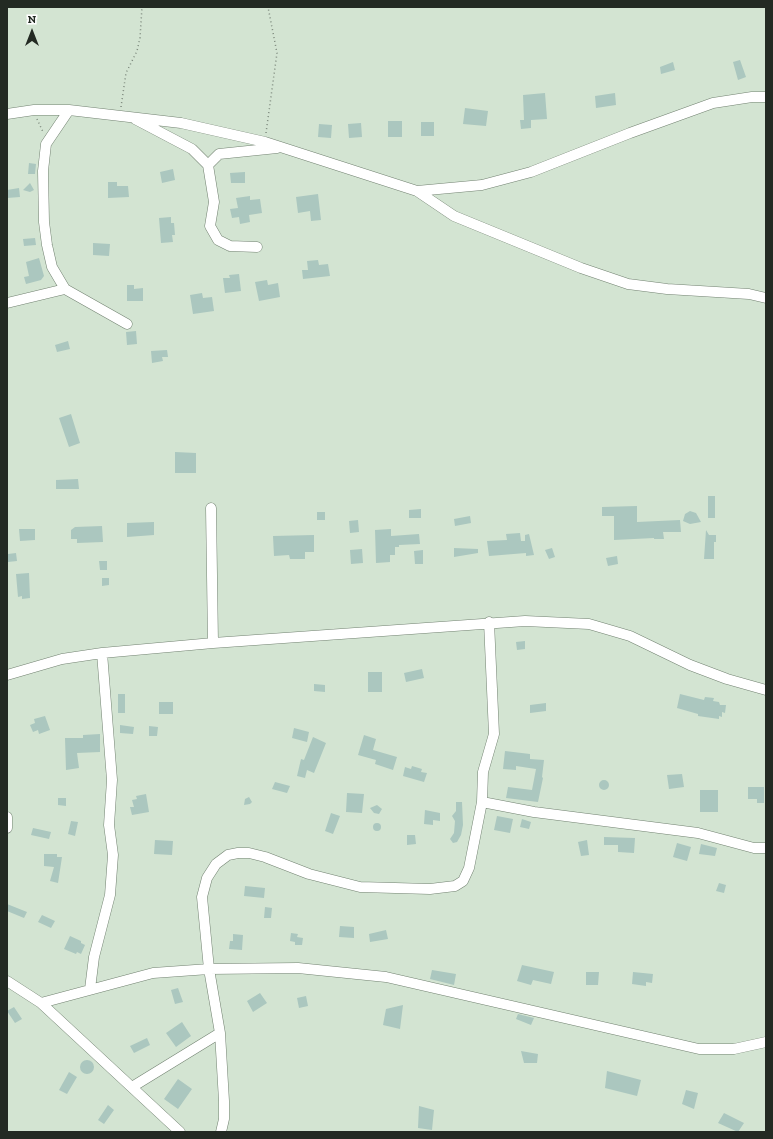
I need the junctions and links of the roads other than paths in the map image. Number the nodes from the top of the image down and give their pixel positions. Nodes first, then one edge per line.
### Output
1 (766, 97) edge
2 (69, 110) junction
3 (7, 114) edge
4 (124, 115) junction
5 (282, 148) junction
6 (208, 165) junction
7 (416, 191) junction
8 (257, 247) dead end
9 (65, 289) junction
10 (766, 298) edge
11 (7, 303) edge
12 (127, 324) dead end
13 (211, 508) dead end
14 (489, 622) junction
15 (213, 643) junction
16 (102, 654) junction
17 (7, 675) edge
18 (766, 690) edge
19 (482, 802) junction
20 (7, 817) edge
21 (7, 828) edge
22 (766, 848) edge
23 (209, 969) junction
24 (7, 981) edge
25 (90, 989) junction
26 (40, 1003) junction
27 (220, 1033) junction
28 (766, 1042) edge
29 (132, 1087) junction
30 (180, 1132) edge
31 (221, 1132) edge

1 - 7 street
2 - 3 street
2 - 4 street
2 - 9 street
4 - 5 street
4 - 6 street
5 - 6 street
5 - 7 street
6 - 8 street
7 - 10 street
9 - 11 street
9 - 12 street
13 - 15 street
14 - 15 street
14 - 18 street
14 - 19 street
15 - 16 street
16 - 17 street
16 - 25 street
19 - 22 street
19 - 23 street
20 - 21 street
23 - 25 street
23 - 27 street
23 - 28 street
24 - 26 street
25 - 26 street
26 - 29 street
27 - 29 street
27 - 31 street
29 - 30 street

